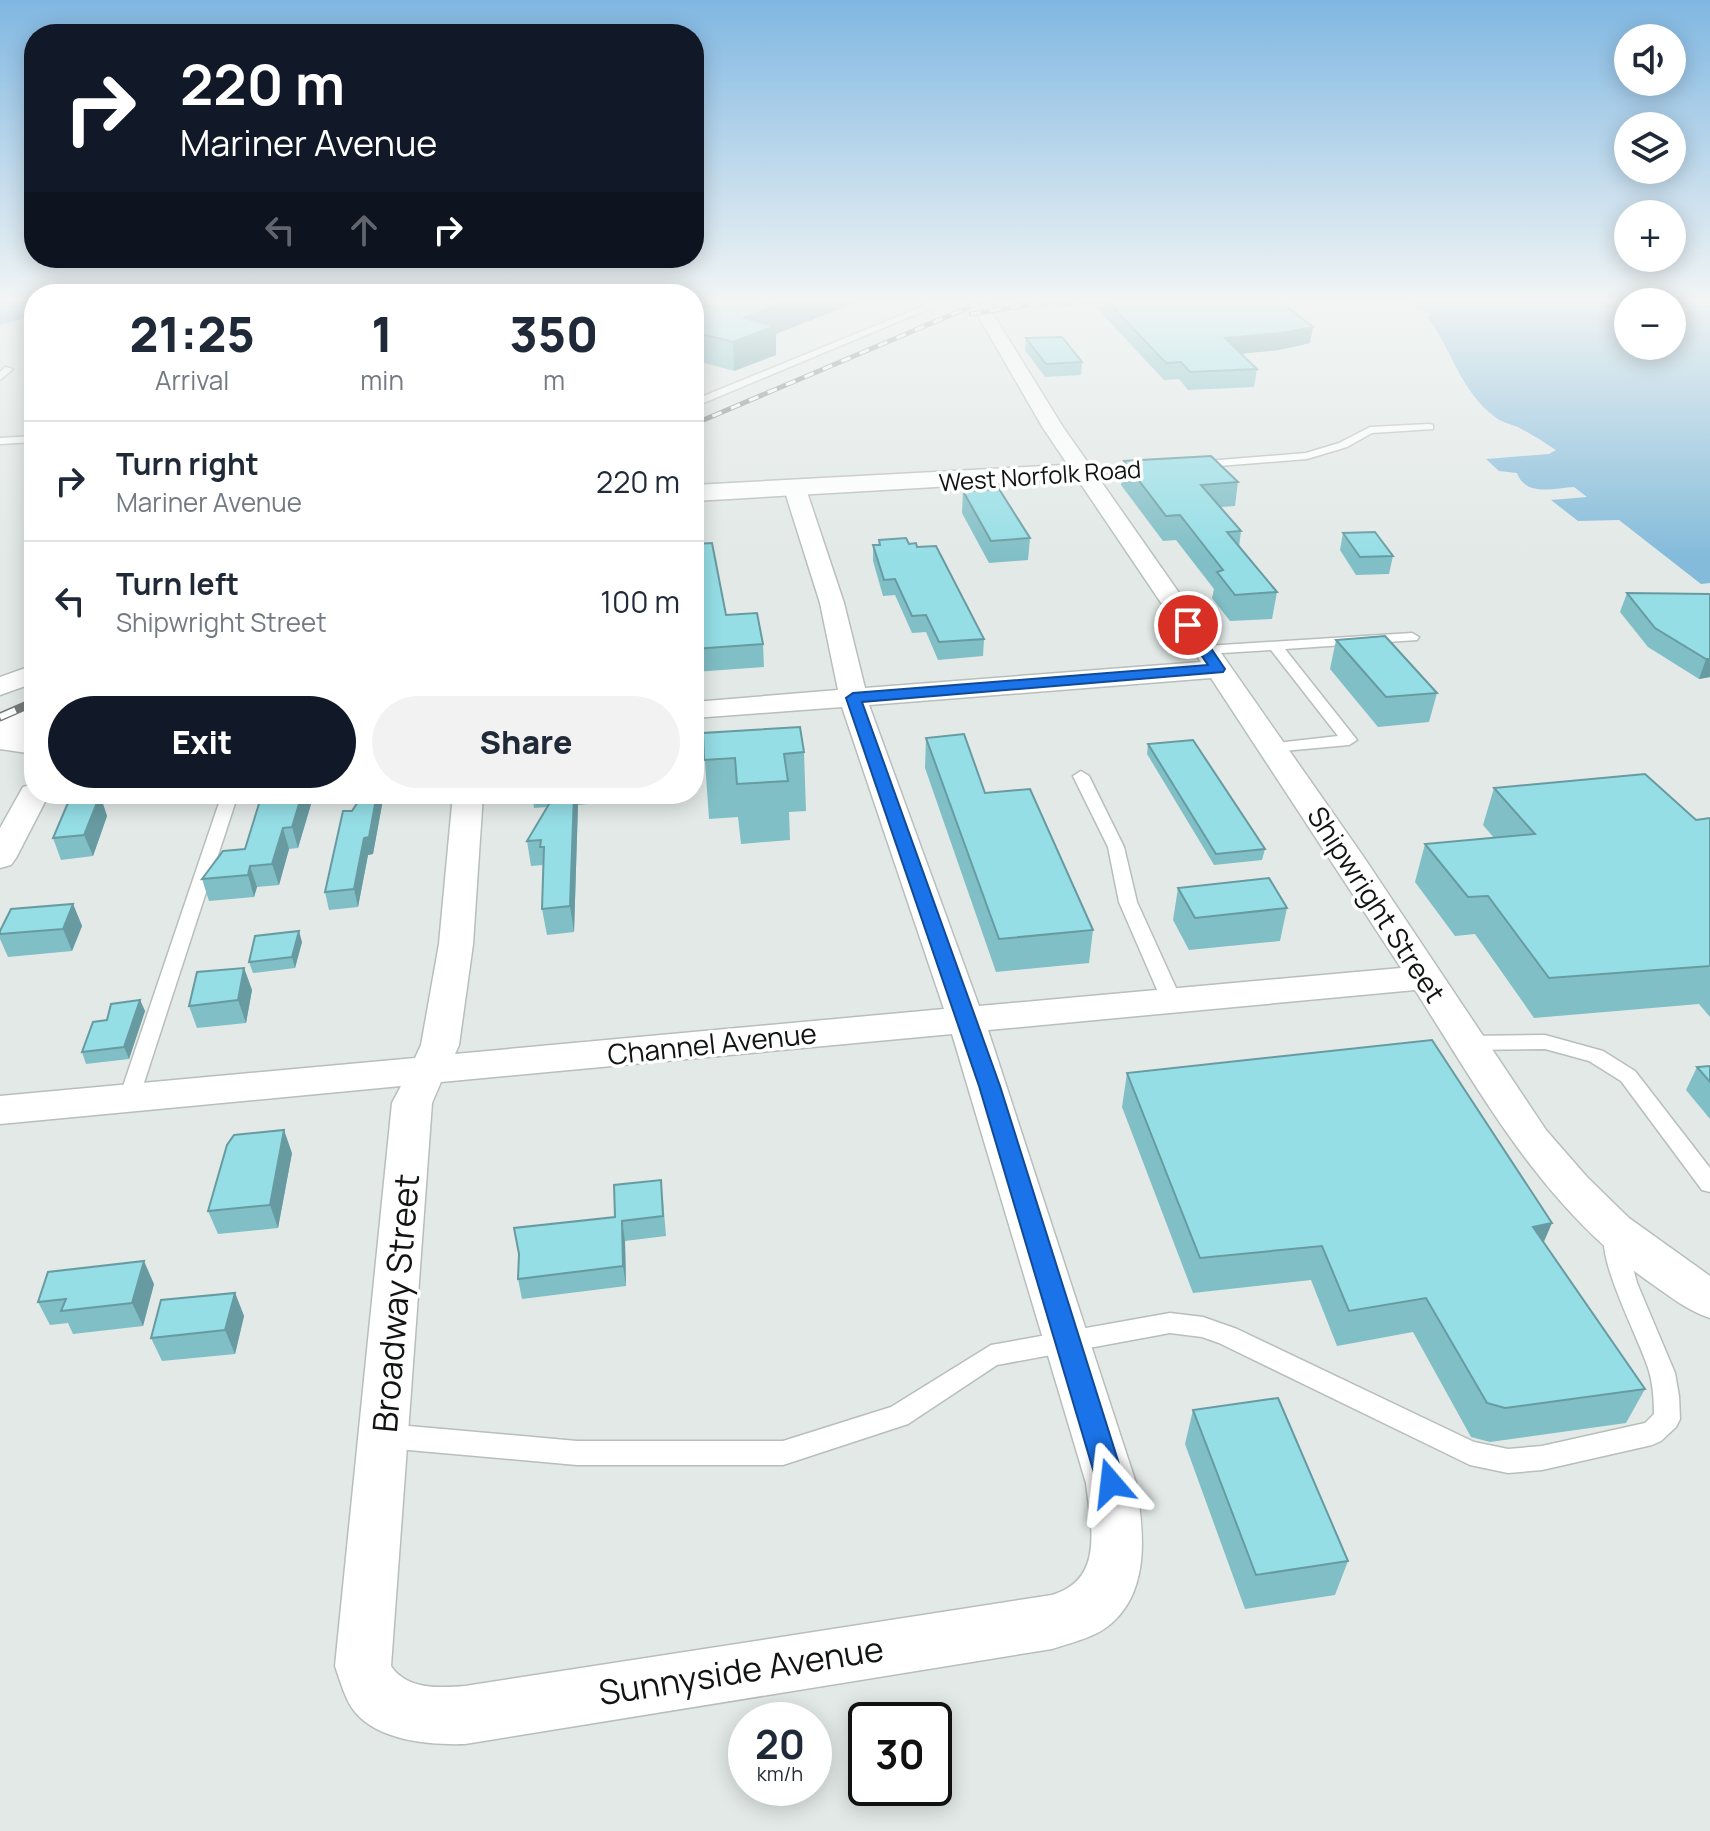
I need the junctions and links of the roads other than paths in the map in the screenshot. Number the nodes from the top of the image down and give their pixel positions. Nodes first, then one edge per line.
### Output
1 (739, 385) edge
2 (1027, 385) edge
3 (704, 400) edge
4 (1429, 427) dead end
5 (24, 440) edge
6 (0, 441) edge
7 (1178, 466) edge
8 (1162, 467) edge
9 (1083, 472) junction
10 (795, 489) junction
11 (704, 493) edge
12 (1412, 637) dead end
13 (1275, 646) junction
14 (1212, 660) junction
15 (24, 677) edge
16 (0, 687) edge
17 (853, 698) junction
18 (704, 709) edge
19 (24, 722) edge
20 (0, 733) edge
21 (0, 740) edge
22 (24, 744) edge
23 (1272, 747) junction
24 (1081, 776) dead end
25 (28, 804) edge
26 (227, 804) edge
27 (467, 804) edge
28 (0, 858) edge
29 (1425, 977) junction
30 (1171, 999) junction
31 (965, 1018) junction
32 (1468, 1043) junction
33 (426, 1071) junction
34 (129, 1098) junction
35 (0, 1110) edge
36 (1710, 1184) edge
37 (1614, 1230) junction
38 (1709, 1298) edge
39 (1068, 1341) junction
40 (383, 1436) junction
41 (493, 1710) joint

1 - 3 lane
2 - 9 street, Shipwright Street
4 - 7 lane, West Norfolk Road
5 - 6 lane
8 - 9 lane, West Norfolk Road
9 - 10 street, West Norfolk Road
9 - 14 street, Shipwright Street
10 - 11 street, West Norfolk Road
10 - 17 street, Sunnyside Avenue
12 - 13 lane
13 - 14 lane
13 - 23 lane
14 - 17 street
14 - 23 street, Shipwright Street
15 - 16 street
17 - 18 street
17 - 31 street, Sunnyside Avenue
19 - 20 street
21 - 22 street
23 - 29 street, Shipwright Street
24 - 30 lane
25 - 28 street
26 - 34 lane
27 - 33 street, Broadway Street
29 - 30 street, Channel Avenue
29 - 32 street, Shipwright Street
30 - 31 street, Channel Avenue
31 - 33 street, Channel Avenue
31 - 39 street, Sunnyside Avenue
32 - 36 lane
32 - 37 street, Shipwright Street
33 - 34 street, Channel Avenue
33 - 40 street, Broadway Street
34 - 35 street, Channel Avenue
37 - 38 street, Shipwright Street
37 - 39 lane
39 - 40 lane
39 - 41 street, Sunnyside Avenue
40 - 41 street, Broadway Street

